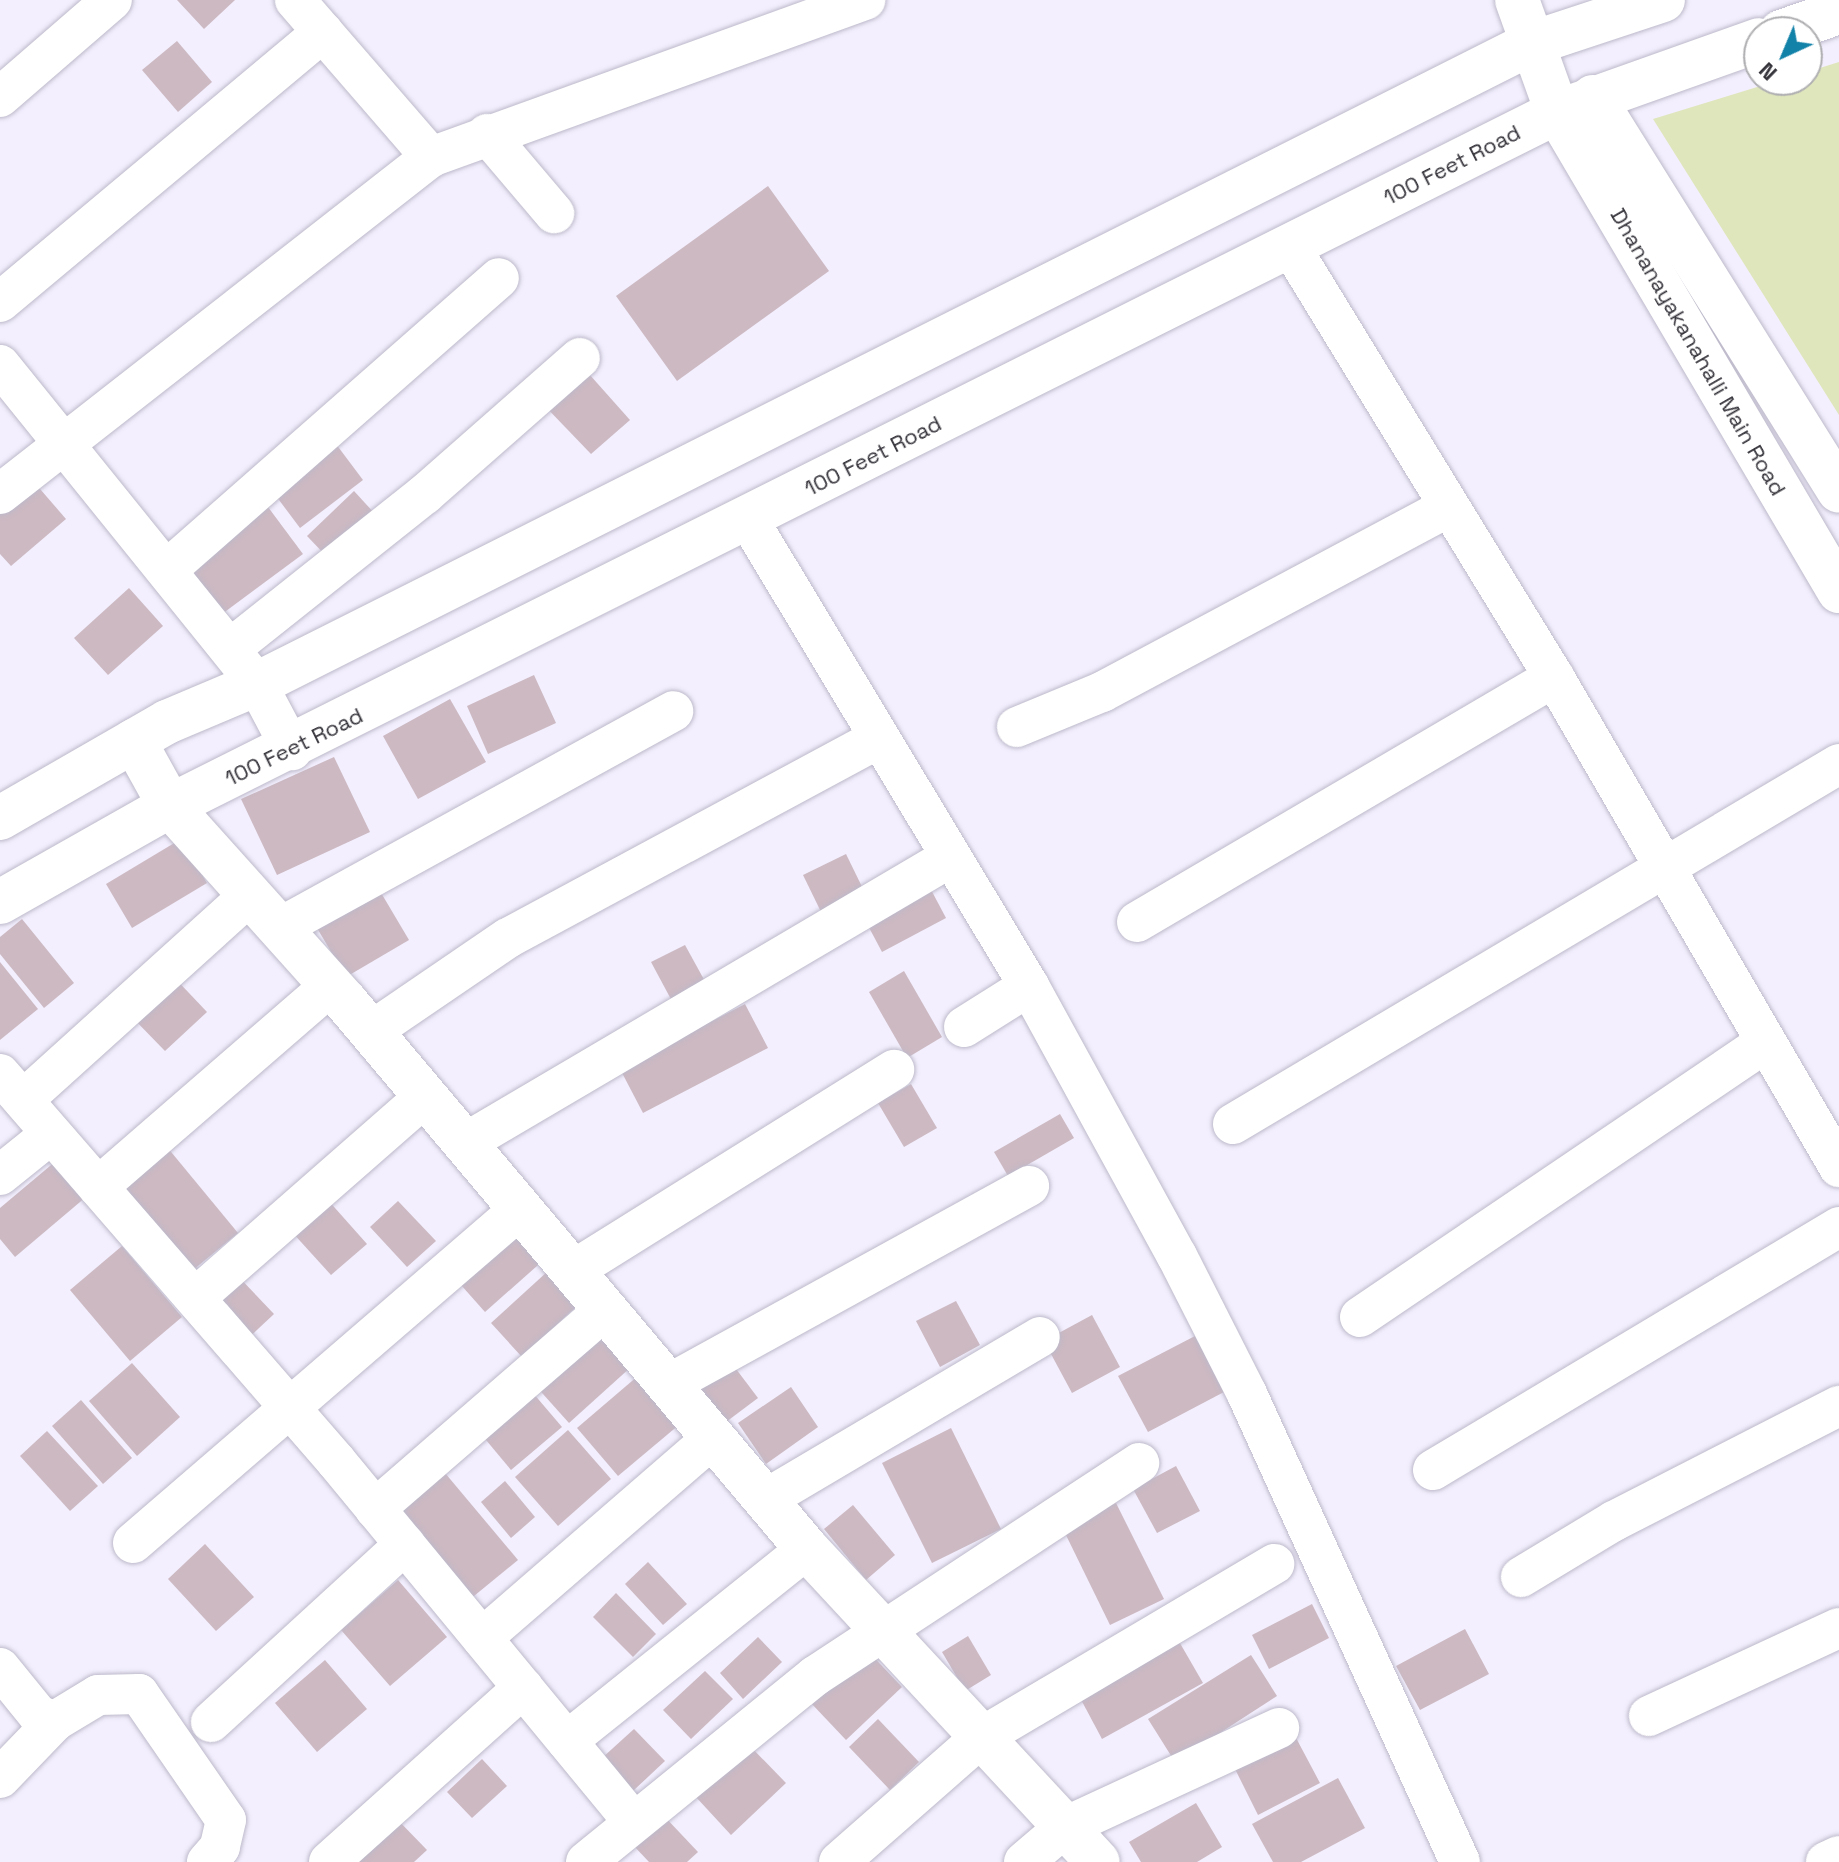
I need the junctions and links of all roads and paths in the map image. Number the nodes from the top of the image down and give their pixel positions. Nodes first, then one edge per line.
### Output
1 (112, 0) edge
2 (295, 0) edge
3 (865, 0) edge
4 (1517, 0) edge
5 (1663, 0) edge
6 (1588, 12) edge
7 (323, 32) junction
8 (1530, 44) junction
9 (1743, 46) edge
10 (0, 97) edge
11 (1575, 104) junction
12 (487, 134) junction
13 (431, 157) junction
14 (554, 213) dead end
15 (1290, 246) junction
16 (499, 278) dead end
17 (0, 302) edge
18 (580, 358) dead end
19 (0, 365) edge
20 (60, 441) junction
21 (1839, 490) edge
22 (0, 494) edge
23 (1449, 507) junction
24 (748, 519) junction
25 (169, 568) junction
26 (1839, 591) edge
27 (230, 649) junction
28 (1554, 677) junction
29 (257, 684) junction
30 (673, 711) dead end
31 (1017, 727) dead end
32 (879, 738) junction
33 (134, 741) junction
34 (292, 750) junction
35 (1839, 764) edge
36 (170, 806) junction
37 (0, 818) edge
38 (949, 858) junction
39 (1664, 867) junction
40 (249, 896) junction
41 (0, 902) edge
42 (1137, 922) dead end
43 (279, 928) junction
44 (331, 985) junction
45 (1029, 986) junction
46 (964, 1027) dead end
47 (370, 1032) junction
48 (1765, 1043) junction
49 (894, 1070) dead end
50 (11, 1087) edge
51 (425, 1097) junction
52 (1233, 1124) dead end
53 (51, 1134) junction
54 (465, 1143) junction
55 (1839, 1167) edge
56 (0, 1175) edge
57 (1029, 1186) dead end
58 (98, 1187) junction
59 (519, 1210) junction
60 (1839, 1227) edge
61 (572, 1271) junction
62 (195, 1298) junction
63 (605, 1310) junction
64 (1360, 1317) dead end
65 (1040, 1337) dead end
66 (669, 1384) junction
67 (1839, 1406) edge
68 (291, 1409) junction
69 (713, 1438) junction
70 (1139, 1463) dead end
71 (1433, 1470) dead end
72 (766, 1499) junction
73 (375, 1509) junction
74 (133, 1543) dead end
75 (405, 1544) junction
76 (807, 1549) junction
77 (1274, 1564) dead end
78 (1521, 1577) dead end
79 (1839, 1628) edge
80 (880, 1629) junction
81 (482, 1638) junction
82 (0, 1668) edge
83 (523, 1688) junction
84 (1649, 1716) dead end
85 (55, 1721) junction
86 (211, 1722) dead end
87 (1279, 1728) dead end
88 (980, 1738) junction
89 (567, 1741) junction
90 (0, 1778) edge
91 (634, 1822) junction
92 (1065, 1827) junction
93 (1839, 1856) edge
94 (207, 1862) edge
95 (329, 1862) edge
96 (586, 1862) edge
97 (839, 1862) edge
98 (1024, 1862) edge
99 (1098, 1862) edge
100 (1460, 1862) edge
101 (1826, 1862) edge

1 - 10 street
2 - 7 street
3 - 12 street
4 - 8 main road
5 - 6 main road
6 - 8 main road
6 - 11 main road
7 - 13 street
7 - 17 street
8 - 11 main road
8 - 29 main road
9 - 11 main road, 100 Feet Road
11 - 15 main road, 100 Feet Road
11 - 21 main road, Dhananayakanahalli Main Road
11 - 26 main road, Dhananayakanahalli Main Road
12 - 13 street
12 - 14 street
13 - 20 street
15 - 23 street
15 - 24 main road, 100 Feet Road
16 - 25 street
18 - 27 street
19 - 20 street
20 - 22 street
20 - 25 street
23 - 28 street
23 - 31 street
24 - 32 street
24 - 34 main road, 100 Feet Road
25 - 27 street
27 - 29 street
28 - 39 street
28 - 42 street
29 - 33 main road
29 - 34 street
30 - 43 street
32 - 38 street
32 - 47 street
33 - 36 main road
33 - 37 main road
34 - 36 main road, 100 Feet Road
35 - 39 street
36 - 40 main road
36 - 41 main road, 100 Feet Road
38 - 45 street
38 - 54 street
39 - 48 street
39 - 52 street
40 - 43 main road
40 - 50 street
43 - 44 main road
44 - 47 main road
44 - 58 street
45 - 46 street
45 - 100 street
47 - 51 main road
48 - 55 street
48 - 64 street
49 - 61 street
50 - 53 street
51 - 54 main road
51 - 62 street
53 - 56 street
53 - 58 street
54 - 59 main road
57 - 66 street
58 - 62 street
59 - 61 main road
59 - 68 street
60 - 71 street
61 - 63 main road
62 - 68 street
63 - 66 main road
63 - 73 street
65 - 72 street
66 - 69 main road
67 - 78 street
68 - 73 street
68 - 74 street
69 - 72 main road
69 - 81 street
70 - 80 street
72 - 76 main road
73 - 75 street
75 - 81 street
75 - 86 street
76 - 80 main road
76 - 89 street
77 - 88 street
79 - 84 street
80 - 88 main road
80 - 91 street
81 - 83 street
82 - 85 street
83 - 89 street
83 - 95 street
85 - 90 street
85 - 94 street
87 - 92 street
88 - 92 main road
88 - 97 street
89 - 91 street
91 - 96 street
92 - 98 street
92 - 99 main road
93 - 101 street

